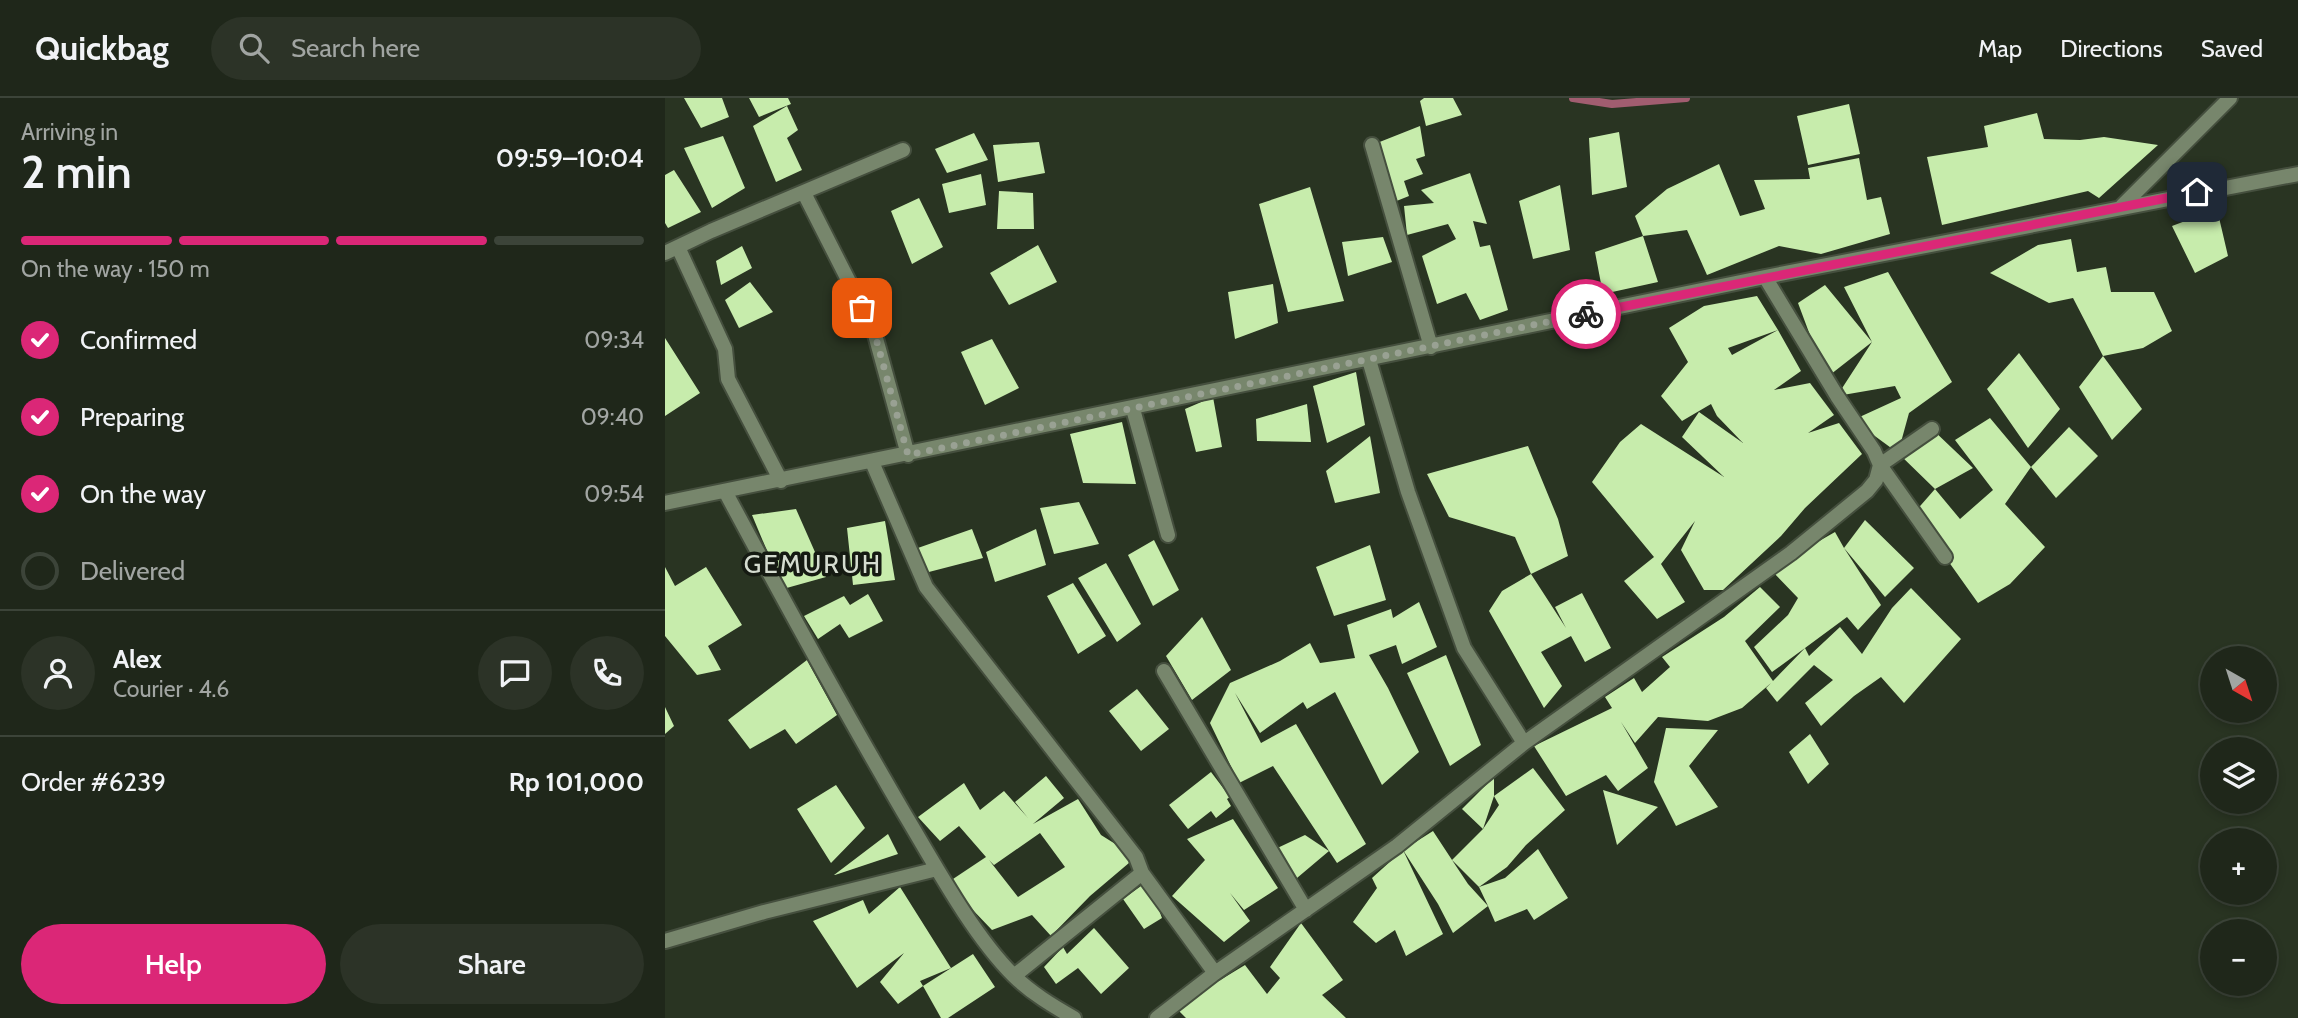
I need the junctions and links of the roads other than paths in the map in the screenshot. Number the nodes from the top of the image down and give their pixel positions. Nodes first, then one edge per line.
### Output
1 (2226, 99) edge
2 (1372, 145) dead end
3 (903, 150) dead end
4 (2298, 174) edge
5 (804, 193) junction
6 (2122, 206) junction
7 (671, 250) edge
8 (1765, 278) junction
9 (1431, 346) junction
10 (1369, 359) junction
11 (1133, 408) junction
12 (1933, 429) dead end
13 (908, 455) junction
14 (872, 462) junction
15 (1880, 465) junction
16 (781, 481) junction
17 (726, 492) junction
18 (665, 503) edge
19 (1168, 535) dead end
20 (1945, 557) dead end
21 (1164, 671) dead end
22 (1524, 743) junction
23 (937, 869) junction
24 (1142, 873) junction
25 (1306, 910) junction
26 (665, 941) edge
27 (1215, 973) junction
28 (1014, 976) junction
29 (1074, 1018) edge
30 (1158, 1018) edge

1 - 6 street
2 - 9 street
3 - 5 street
4 - 6 street
5 - 7 street
5 - 13 street
6 - 8 street
7 - 16 street
8 - 9 street
8 - 15 street
9 - 10 street
10 - 11 street
10 - 22 street
11 - 13 street
11 - 19 street
12 - 15 street
13 - 14 street
14 - 16 street
14 - 24 street
15 - 20 street
15 - 22 street
16 - 17 street
17 - 18 street
17 - 23 street
21 - 25 street
22 - 25 street
23 - 26 street
23 - 28 street
24 - 27 street
24 - 28 street
25 - 27 street
27 - 30 street
28 - 29 street

